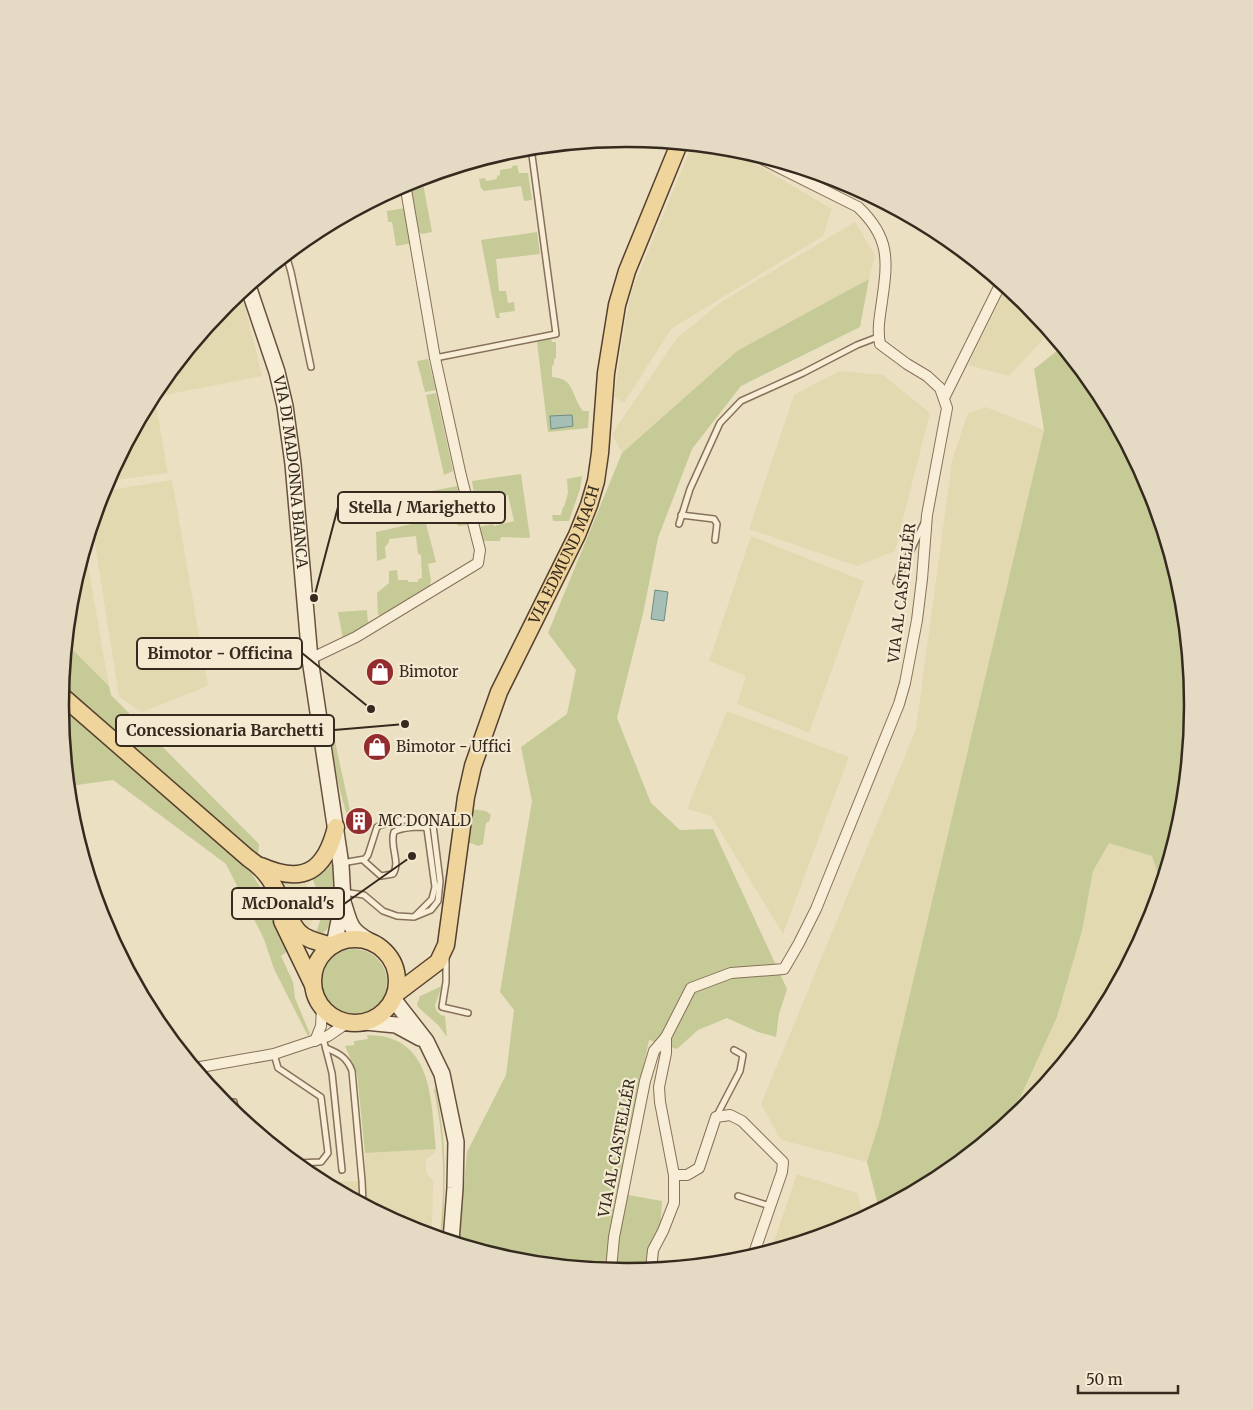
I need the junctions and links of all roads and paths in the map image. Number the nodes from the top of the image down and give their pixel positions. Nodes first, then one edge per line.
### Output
1 (677, 150) edge
2 (532, 156) edge
3 (783, 170) edge
4 (407, 193) edge
5 (288, 262) edge
6 (998, 289) edge
7 (251, 294) edge
8 (878, 337) junction
9 (436, 358) junction
10 (311, 367) dead end
11 (944, 398) junction
12 (681, 515) junction
13 (927, 516) junction
14 (679, 524) dead end
15 (714, 540) dead end
16 (896, 582) dead end
17 (310, 660) junction
18 (69, 702) edge
19 (336, 827) junction
20 (362, 860) junction
21 (255, 862) junction
22 (341, 864) junction
23 (343, 897) junction
24 (414, 917) junction
25 (368, 940) junction
26 (333, 945) junction
27 (446, 945) junction
28 (393, 961) junction
29 (438, 962) junction
30 (313, 985) junction
31 (395, 996) junction
32 (322, 1008) junction
33 (468, 1013) dead end
34 (365, 1022) junction
35 (347, 1023) junction
36 (666, 1037) junction
37 (426, 1041) junction
38 (321, 1042) junction
39 (734, 1050) dead end
40 (274, 1054) junction
41 (202, 1067) edge
42 (716, 1117) junction
43 (308, 1163) edge
44 (342, 1170) dead end
45 (674, 1175) junction
46 (363, 1196) edge
47 (738, 1196) dead end
48 (770, 1206) junction
49 (451, 1234) edge
50 (756, 1247) edge
51 (652, 1262) edge
52 (612, 1263) edge

1 - 27 main road, VIA EDMUND MACH
2 - 9 lane
3 - 8 street
4 - 9 street
5 - 10 lane
6 - 11 street
7 - 17 main road, VIA DI MADONNA BIANCA
8 - 11 street
8 - 12 lane
9 - 17 street
11 - 13 street, VIA AL CASTELLÉR
12 - 14 lane
12 - 15 lane
13 - 16 lane
13 - 36 street, VIA AL CASTELLÉR
17 - 19 main road, VIA DI MADONNA BIANCA
18 - 21 main road
19 - 21 main road
19 - 22 main road, VIA DI MADONNA BIANCA
20 - 22 lane
20 - 24 lane
20 - 24 lane
21 - 26 main road
21 - 30 main road
22 - 23 main road, VIA DI MADONNA BIANCA
23 - 24 lane
23 - 25 main road, VIA DI MADONNA BIANCA
23 - 26 main road, VIA DI MADONNA BIANCA
25 - 26 main road
25 - 28 main road
26 - 30 main road
27 - 29 main road, VIA EDMUND MACH
27 - 33 lane
28 - 29 main road
28 - 31 main road
29 - 31 main road, VIA EDMUND MACH
30 - 32 main road
31 - 34 main road
31 - 37 main road
32 - 35 main road
32 - 38 street
34 - 35 main road
34 - 37 main road
35 - 38 street
36 - 45 street, VIA AL CASTELLÉR
36 - 52 street, VIA AL CASTELLÉR
37 - 49 main road
38 - 40 street
38 - 44 lane
38 - 46 lane
39 - 42 lane
40 - 41 street
40 - 43 lane
42 - 45 street
42 - 48 street
45 - 51 street, VIA AL CASTELLÉR
47 - 48 lane
48 - 50 street

